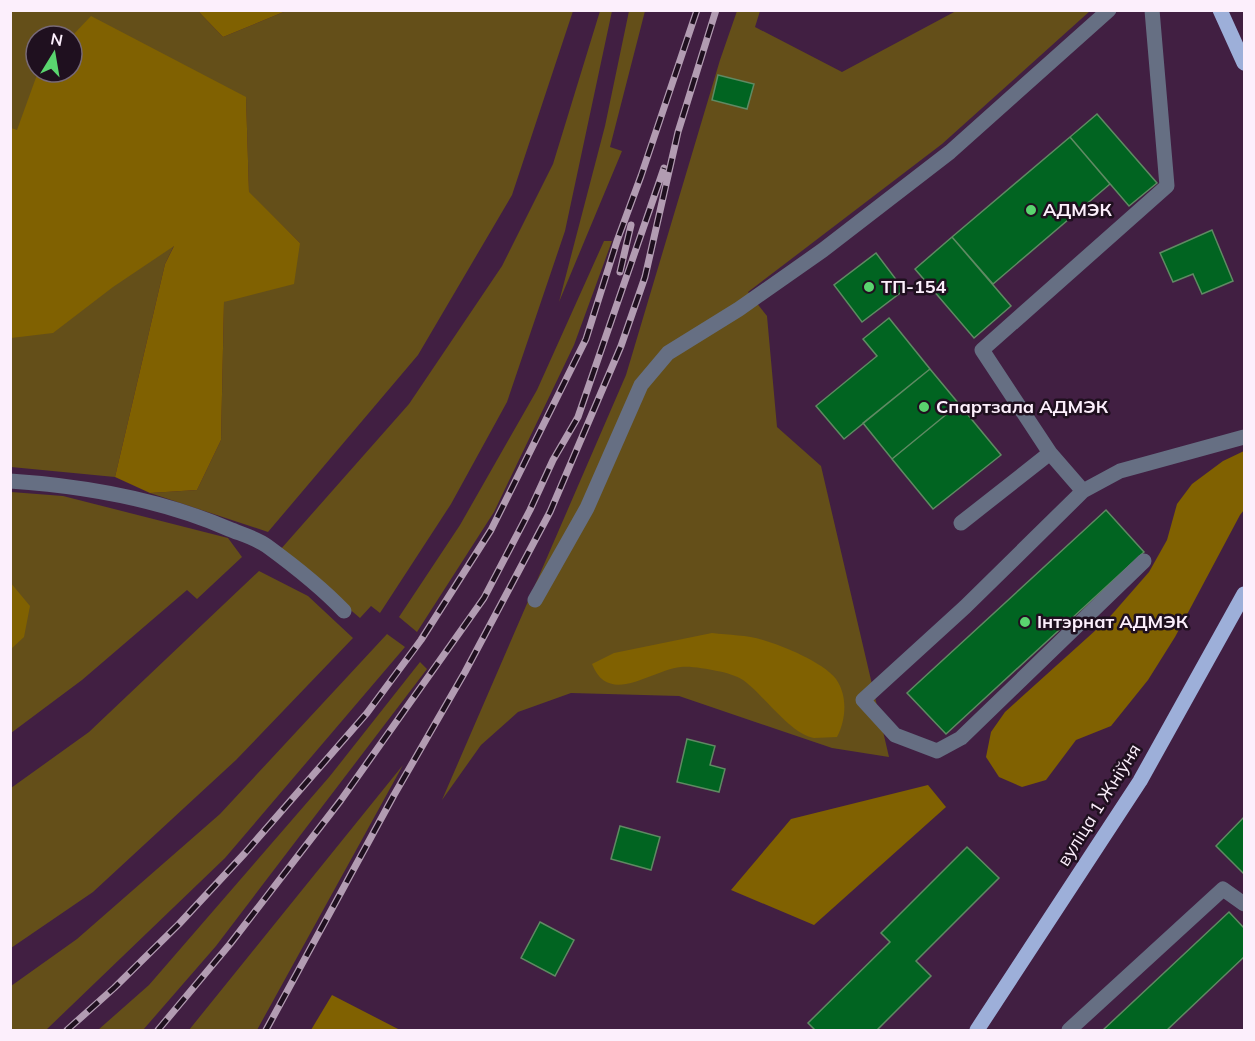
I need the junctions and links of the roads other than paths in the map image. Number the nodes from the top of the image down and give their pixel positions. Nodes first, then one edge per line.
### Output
1 (1109, 10) edge
2 (1152, 10) edge
3 (1220, 10) edge
4 (1245, 63) edge
5 (1245, 437) edge
6 (1050, 453) junction
7 (10, 481) edge
8 (1083, 491) junction
9 (961, 523) dead end
10 (1144, 561) dead end
11 (1245, 594) edge
12 (535, 600) dead end
13 (344, 611) dead end
14 (1245, 904) edge
15 (977, 1030) edge
16 (1069, 1030) edge

1 - 12 lane
2 - 6 lane
3 - 4 main road
5 - 8 lane
6 - 8 lane
6 - 9 lane
7 - 13 lane
8 - 10 lane
11 - 15 main road, вуліца 1 Жніўня
14 - 16 lane

